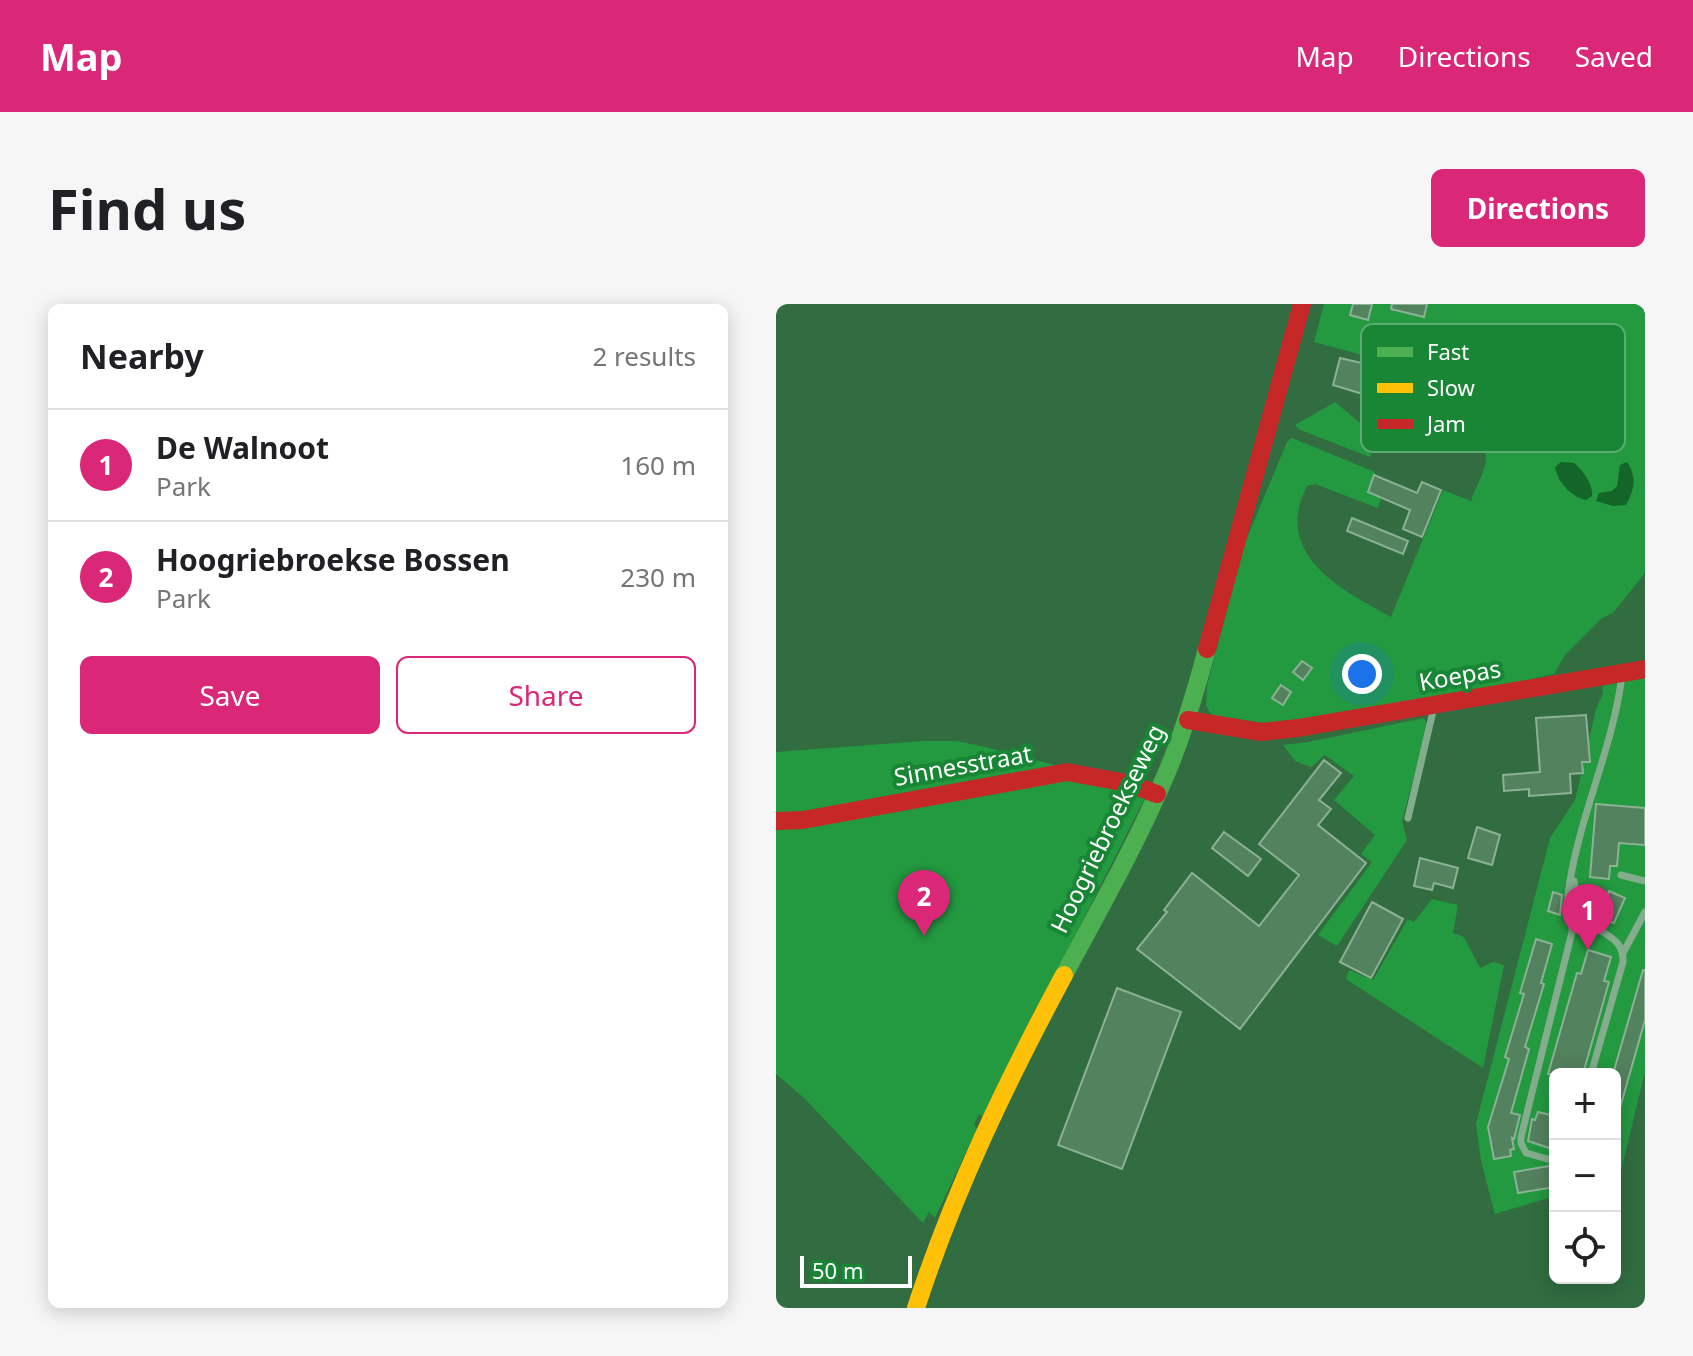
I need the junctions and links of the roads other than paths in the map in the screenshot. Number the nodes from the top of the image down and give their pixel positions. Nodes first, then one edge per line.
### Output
1 (1302, 304) edge
2 (1645, 669) edge
3 (1623, 673) junction
4 (1435, 705) junction
5 (1188, 720) junction
6 (1157, 794) junction
7 (1408, 818) dead end
8 (776, 821) edge
9 (1573, 871) junction
10 (1621, 875) dead end
11 (1645, 881) edge
12 (1645, 912) edge
13 (1623, 953) junction
14 (1593, 1068) edge
15 (1549, 1159) edge
16 (916, 1308) edge

1 - 5 street, Hoogriebroekseweg
2 - 3 street, Koepas
3 - 4 street, Koepas
3 - 9 lane
4 - 5 street, Koepas
4 - 7 lane
5 - 6 street, Hoogriebroekseweg
6 - 8 street, Sinnesstraat
6 - 16 street, Hoogriebroekseweg
9 - 13 lane
9 - 15 lane
10 - 11 lane
12 - 13 lane
13 - 14 lane

